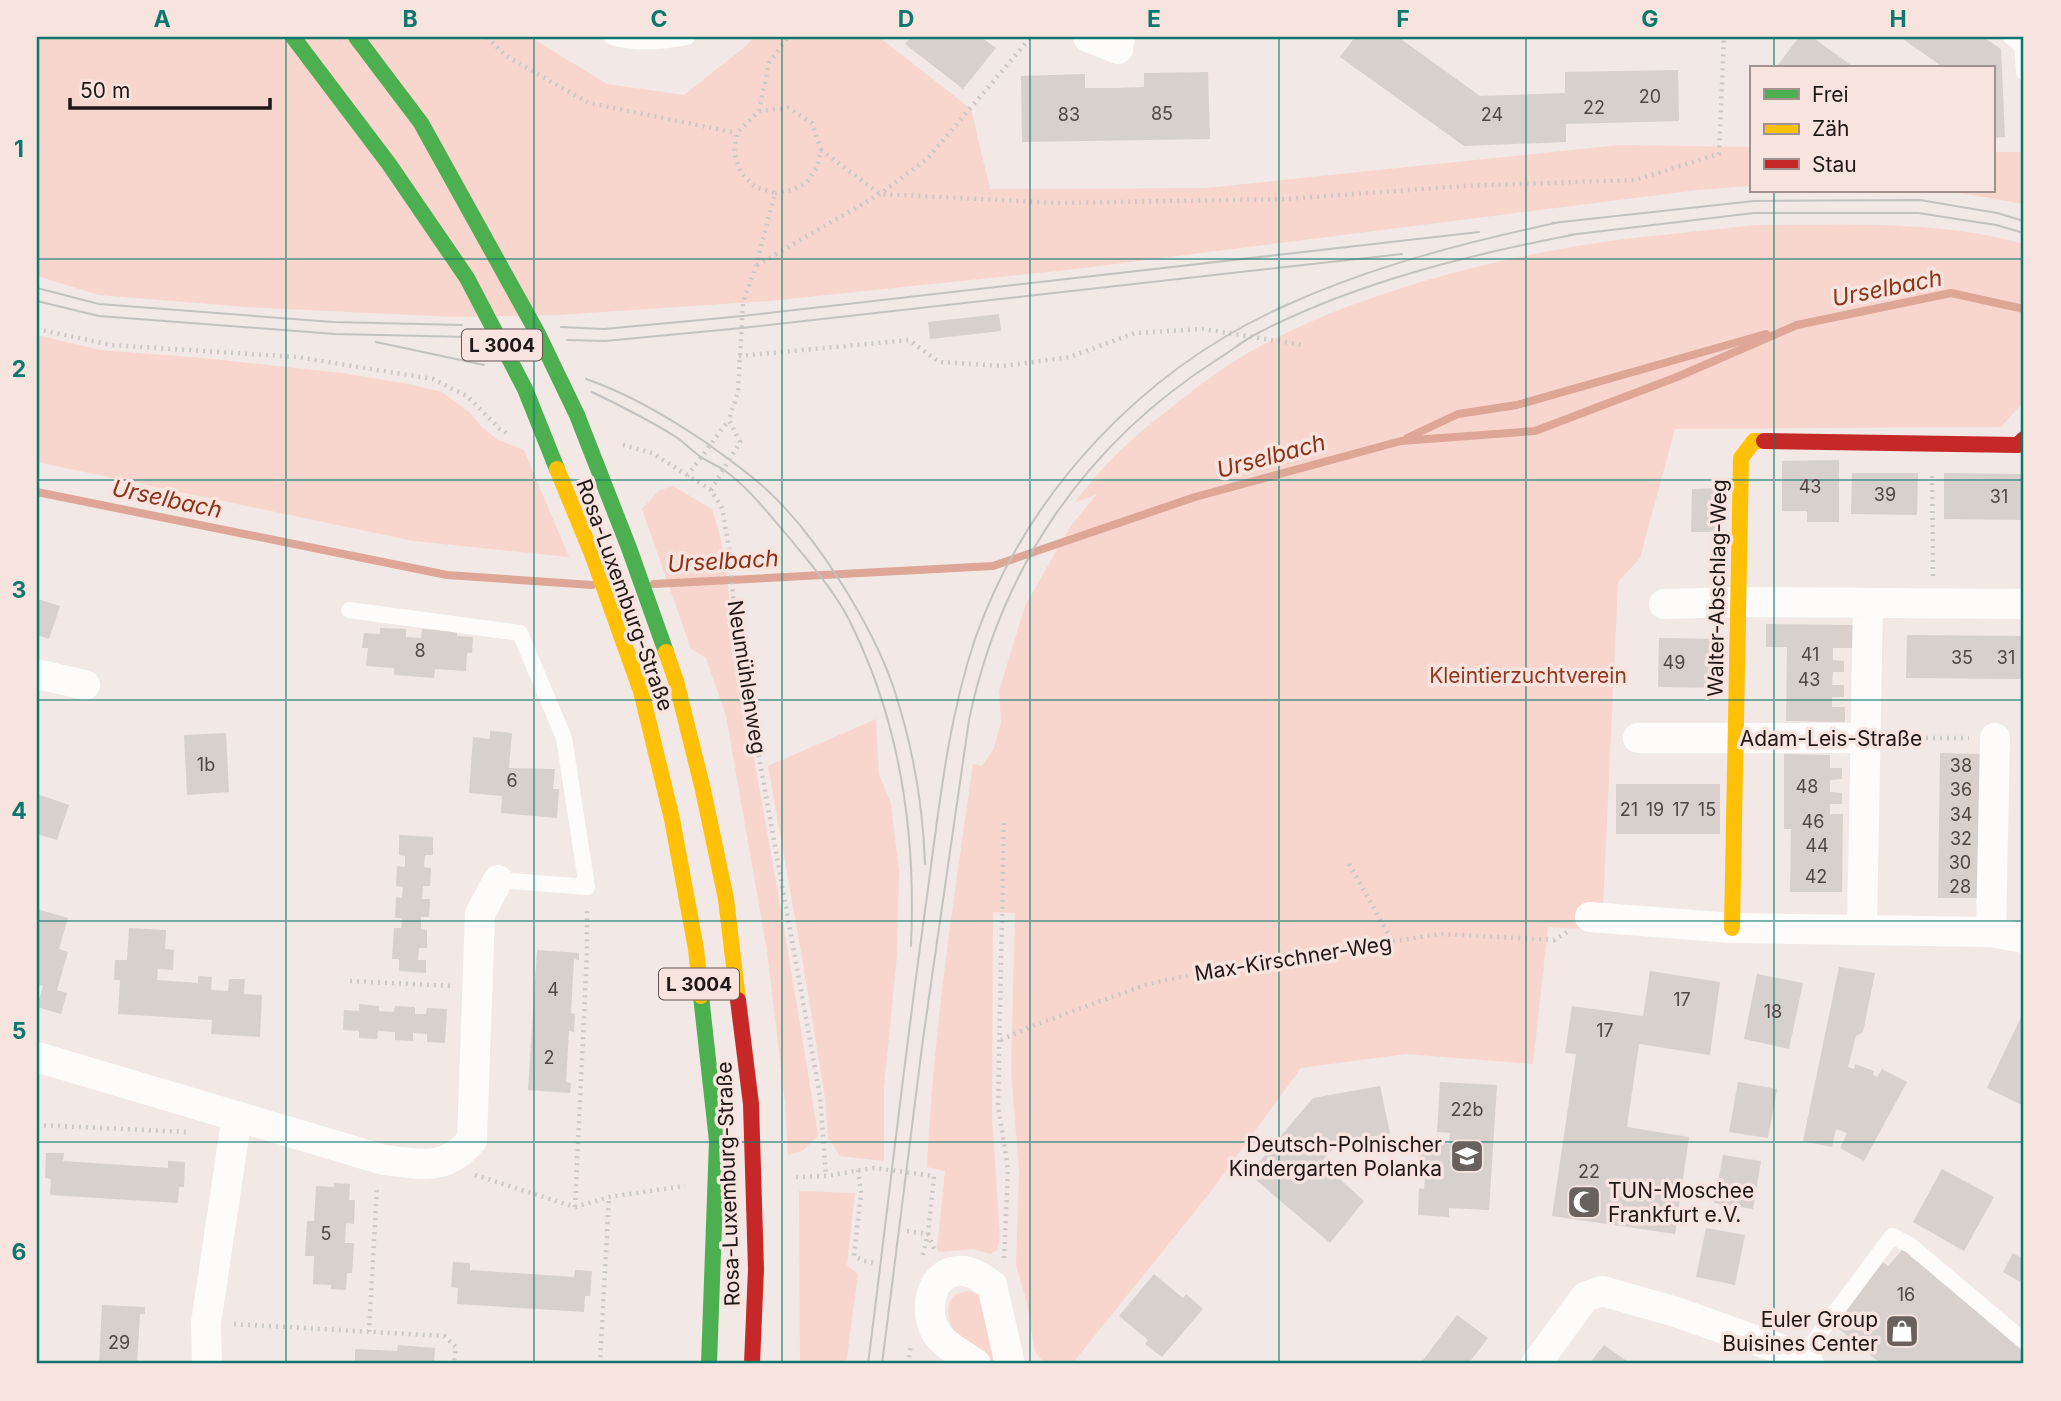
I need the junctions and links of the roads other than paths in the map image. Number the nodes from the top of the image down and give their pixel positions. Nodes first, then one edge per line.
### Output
1 (293, 37) edge
2 (356, 37) edge
3 (612, 37) edge
4 (687, 37) edge
5 (1088, 37) edge
6 (1120, 37) edge
7 (2011, 37) edge
8 (2024, 72) edge
9 (2024, 439) edge
10 (1737, 602) junction
11 (1867, 603) junction
12 (1664, 604) dead end
13 (2024, 604) edge
14 (349, 610) dead end
15 (37, 674) edge
16 (85, 685) dead end
17 (1638, 738) dead end
18 (1734, 738) junction
19 (1865, 738) junction
20 (1996, 738) road end
21 (498, 880) joint
22 (1590, 917) road end
23 (1732, 928) junction
24 (1862, 930) junction
25 (1991, 932) junction
26 (2024, 938) edge
27 (37, 1057) edge
28 (237, 1116) junction
29 (2024, 1341) edge
30 (1804, 1361) edge
31 (207, 1364) edge
32 (709, 1364) edge
33 (752, 1364) edge
34 (976, 1364) edge
35 (1010, 1364) edge
36 (1536, 1364) edge

1 - 32 main road, Rosa-Luxemburg-Straße / L 3004
2 - 33 main road, Rosa-Luxemburg-Straße / L 3004
3 - 4 lane
5 - 6 street
7 - 8 lane
9 - 10 main road, Walter-Abschlag-Weg
10 - 11 street
10 - 12 street
10 - 18 main road, Walter-Abschlag-Weg
11 - 13 street
11 - 19 street
14 - 21 lane
15 - 16 street
17 - 18 street, Adam-Leis-Straße
18 - 19 street, Adam-Leis-Straße
18 - 23 main road, Walter-Abschlag-Weg
19 - 24 street
20 - 25 street
21 - 28 street
22 - 23 street
23 - 24 street
24 - 25 street
25 - 26 street
27 - 28 street
28 - 31 street
29 - 30 lane
30 - 36 street
34 - 35 street

